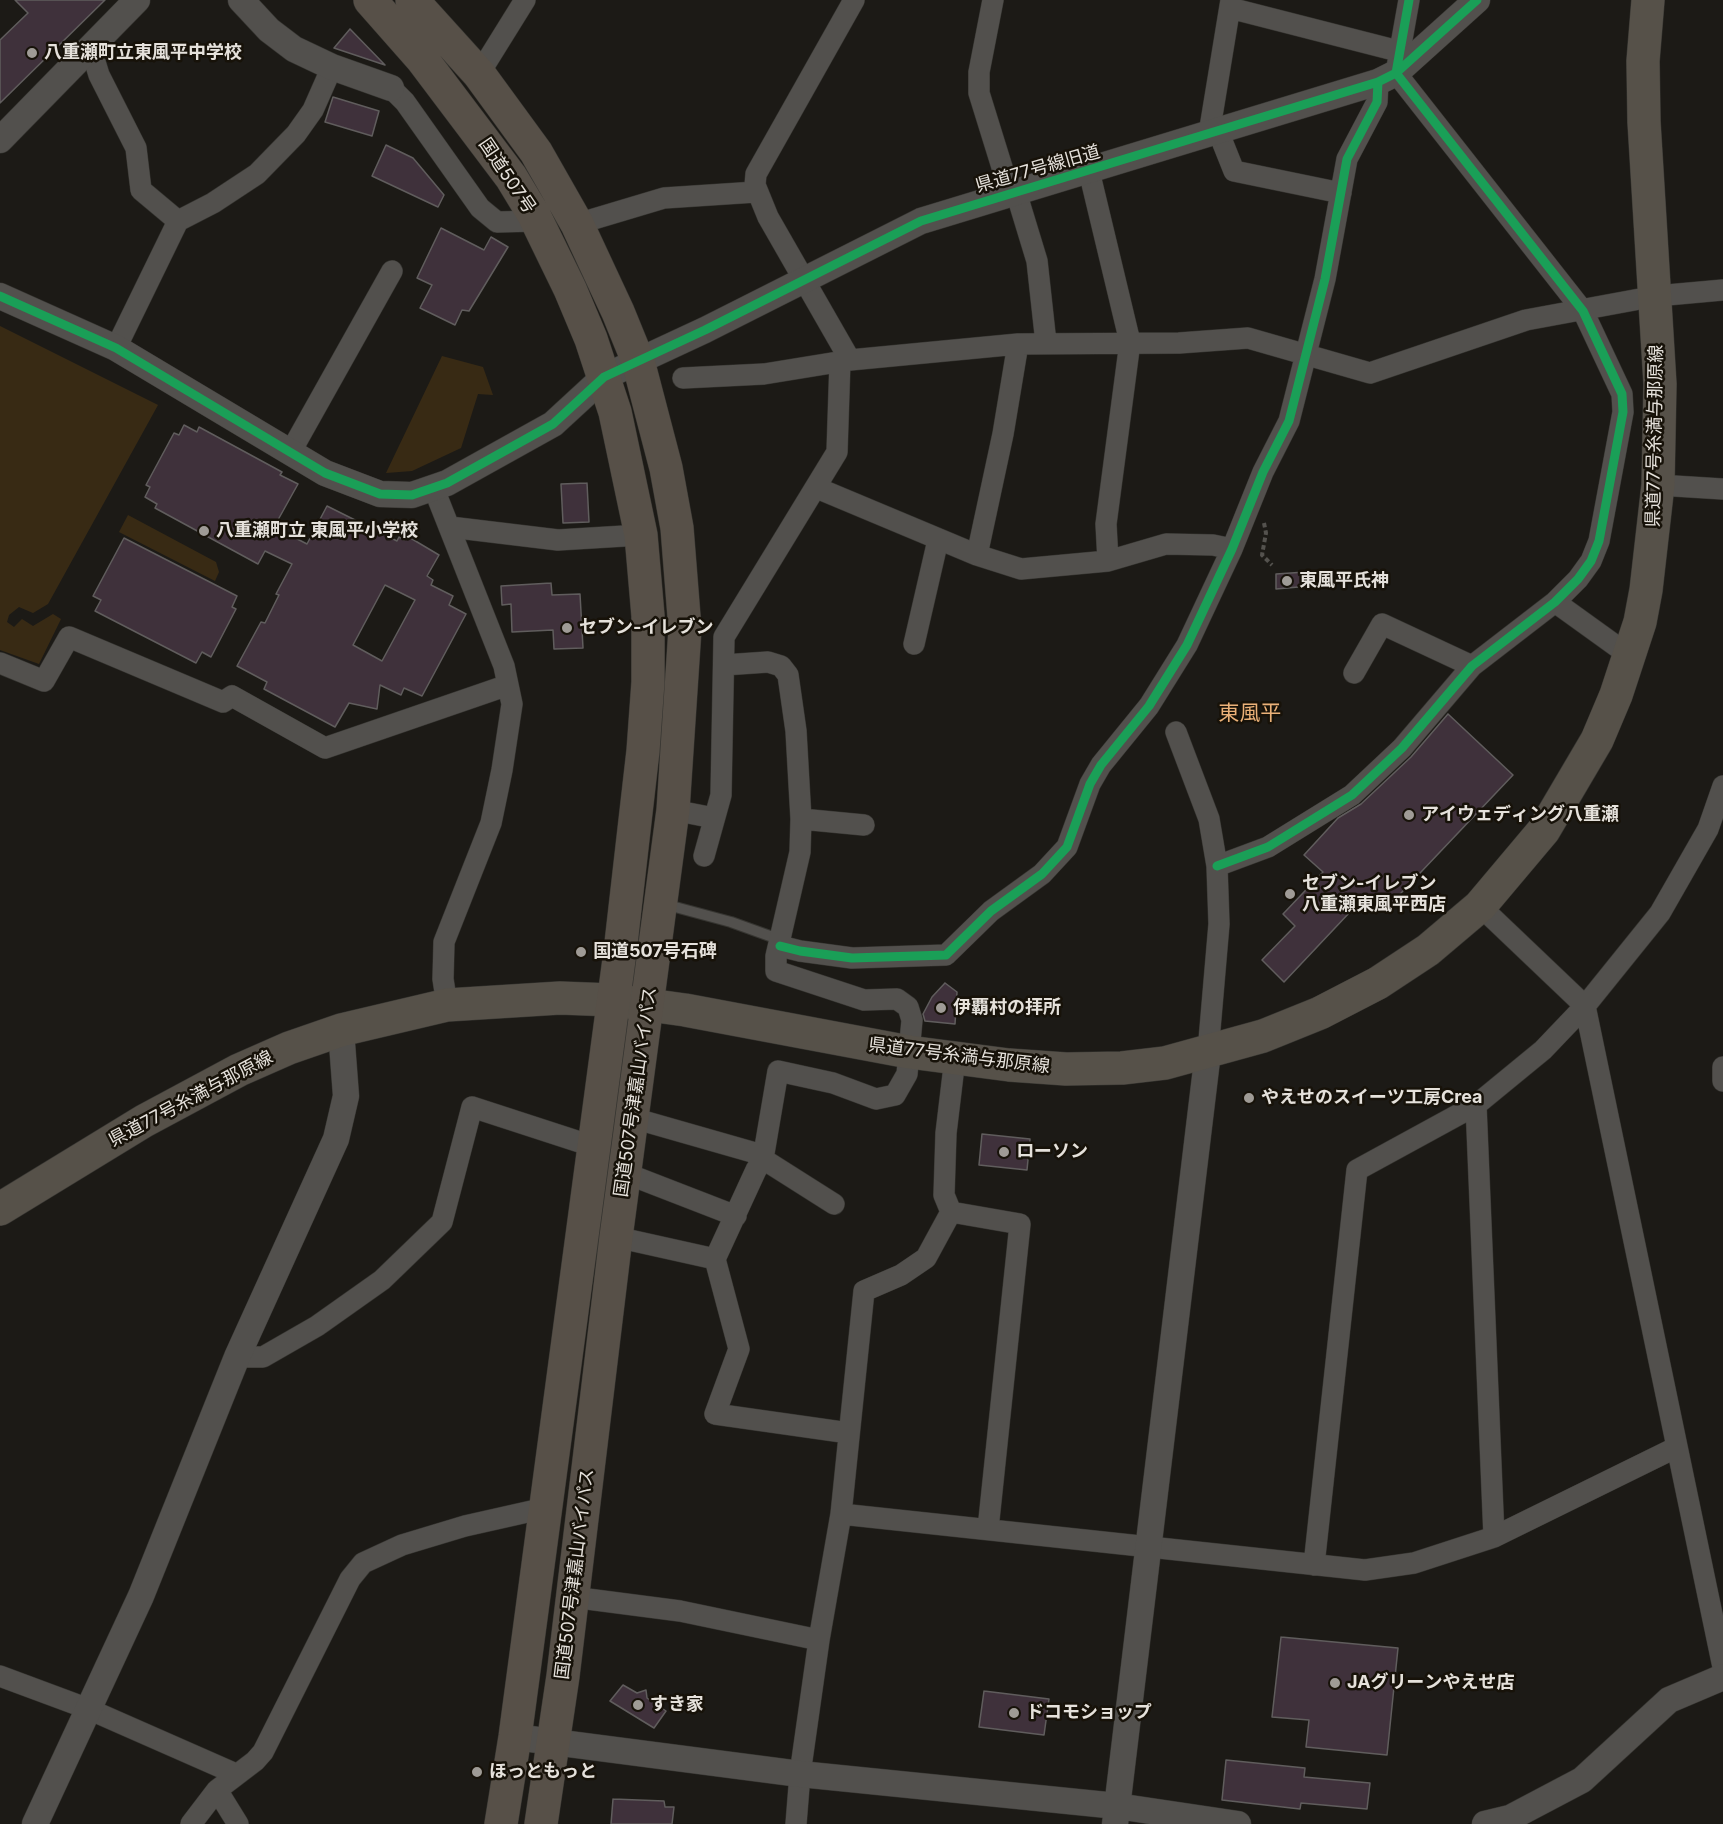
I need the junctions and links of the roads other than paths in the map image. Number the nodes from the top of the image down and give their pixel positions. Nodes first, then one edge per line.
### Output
1 (137, 0) edge
2 (241, 0) edge
3 (370, 0) edge
4 (412, 0) edge
5 (525, 0) edge
6 (854, 0) edge
7 (993, 0) edge
8 (1409, 0) edge
9 (1477, 0) edge
10 (1648, 0) edge
11 (1231, 4) edge
12 (91, 49) junction
13 (333, 67) junction
14 (1391, 69) junction
15 (479, 74) junction
16 (391, 88) joint
17 (1214, 133) junction
18 (0, 140) edge
19 (1089, 171) junction
20 (756, 192) junction
21 (1013, 193) junction
22 (1341, 193) junction
23 (178, 221) junction
24 (537, 221) junction
25 (577, 224) junction
26 (392, 271) dead end
27 (804, 280) junction
28 (1723, 290) edge
29 (0, 296) edge
30 (1656, 296) junction
31 (1583, 311) junction
32 (1130, 342) junction
33 (1046, 343) junction
34 (1018, 344) junction
35 (116, 348) junction
36 (1304, 355) junction
37 (638, 361) junction
38 (845, 361) junction
39 (604, 377) junction
40 (683, 378) dead end
41 (290, 453) junction
42 (1658, 485) junction
43 (817, 488) junction
44 (434, 489) junction
45 (1723, 489) edge
46 (450, 527) junction
47 (640, 535) junction
48 (938, 540) junction
49 (1232, 549) junction
50 (977, 555) junction
51 (1108, 561) junction
52 (1555, 602) junction
53 (914, 644) dead end
54 (1630, 656) junction
55 (0, 663) edge
56 (724, 665) junction
57 (1472, 666) junction
58 (1354, 673) dead end
59 (508, 685) junction
60 (1176, 732) dead end
61 (1723, 786) edge
62 (673, 810) junction
63 (714, 818) junction
64 (801, 819) junction
65 (864, 825) dead end
66 (704, 856) dead end
67 (1217, 866) junction
68 (661, 903) junction
69 (1480, 906) junction
70 (780, 943) junction
71 (613, 1000) junction
72 (447, 1005) junction
73 (648, 1005) junction
74 (1585, 1006) junction
75 (341, 1030) junction
76 (909, 1052) junction
77 (1208, 1052) junction
78 (956, 1058) junction
79 (1723, 1067) edge
80 (1723, 1081) edge
81 (1476, 1105) junction
82 (633, 1118) junction
83 (595, 1148) junction
84 (763, 1159) junction
85 (625, 1173) junction
86 (834, 1204) dead end
87 (0, 1209) edge
88 (951, 1212) junction
89 (736, 1216) junction
90 (616, 1237) junction
91 (715, 1259) junction
92 (237, 1357) junction
93 (849, 1433) junction
94 (1677, 1447) junction
95 (545, 1508) junction
96 (841, 1514) junction
97 (988, 1529) junction
98 (1494, 1537) junction
99 (1148, 1548) junction
100 (1314, 1565) junction
101 (572, 1597) junction
102 (819, 1640) junction
103 (1723, 1667) edge
104 (0, 1676) edge
105 (1723, 1677) edge
106 (86, 1708) junction
107 (516, 1737) junction
108 (553, 1742) junction
109 (236, 1774) junction
110 (800, 1774) junction
111 (217, 1790) junction
112 (1116, 1815) edge
113 (1510, 1821) edge
114 (35, 1824) edge
115 (191, 1824) edge
116 (238, 1824) edge
117 (501, 1824) edge
118 (541, 1824) edge
119 (796, 1824) edge
120 (1238, 1824) edge
121 (1485, 1824) edge

1 - 12 street
2 - 13 street
3 - 24 highway, 国道507号
4 - 15 highway, 国道507号
5 - 15 street
6 - 20 street
7 - 21 street
8 - 14 street
9 - 14 street, 県道77号線旧道
10 - 30 main road, 県道77号糸満与那原線
11 - 14 street
11 - 17 street
12 - 18 street
12 - 23 street
13 - 16 street
13 - 23 street
14 - 17 street, 県道77号線旧道
14 - 22 street
14 - 31 street
15 - 25 highway, 国道507号
16 - 24 street
17 - 19 street, 県道77号線旧道
17 - 22 street
19 - 21 street, 県道77号線旧道
19 - 32 street
20 - 25 street
20 - 27 street
21 - 27 street, 県道77号線旧道
21 - 33 street
22 - 36 street
23 - 35 street
24 - 39 highway, 国道507号
25 - 37 highway, 国道507号
26 - 41 street
27 - 37 street, 県道77号線旧道
27 - 38 street
28 - 30 street
29 - 35 street, 県道77号線旧道
30 - 31 street
30 - 42 main road, 県道77号糸満与那原線
31 - 36 street
31 - 52 street
32 - 33 street
32 - 36 street
32 - 51 street
33 - 34 street
34 - 38 street
34 - 50 street
35 - 41 street, 県道77号線旧道
36 - 49 street
37 - 39 street, 県道77号線旧道
37 - 62 highway, 国道507号津嘉山バイパス
38 - 40 street
38 - 43 street
39 - 44 street, 県道77号線旧道
39 - 47 highway, 国道507号津嘉山バイパス
41 - 44 street, 県道77号線旧道
42 - 45 street
42 - 54 main road, 県道77号糸満与那原線
43 - 48 street
43 - 56 street
44 - 46 street
46 - 47 street
46 - 59 street
47 - 71 highway, 国道507号津嘉山バイパス
48 - 50 street
48 - 53 street
49 - 51 street
49 - 70 street
50 - 51 street
52 - 54 street
52 - 57 street
54 - 69 main road, 県道77号糸満与那原線
55 - 59 street
56 - 63 street
56 - 64 street
57 - 58 street
57 - 67 street
59 - 72 street
60 - 67 street
61 - 74 street
62 - 63 street
62 - 68 highway, 国道507号津嘉山バイパス
63 - 66 street
64 - 65 street
64 - 70 street
67 - 77 street
68 - 70 lane
68 - 73 highway, 国道507号津嘉山バイパス
69 - 74 street
69 - 77 main road, 県道77号糸満与那原線
70 - 76 street
71 - 72 main road, 県道77号糸満与那原線
71 - 73 main road, 県道77号糸満与那原線
71 - 83 highway, 国道507号津嘉山バイパス
72 - 75 main road, 県道77号糸満与那原線
73 - 76 main road, 県道77号糸満与那原線
73 - 82 highway, 国道507号津嘉山バイパス
74 - 81 street
74 - 94 street
75 - 87 main road, 県道77号糸満与那原線
75 - 92 street
76 - 78 main road, 県道77号糸満与那原線
76 - 84 street
77 - 78 main road, 県道77号糸満与那原線
77 - 99 street
78 - 88 street
79 - 80 street
81 - 98 street
81 - 100 street
82 - 84 street
82 - 85 highway, 国道507号津嘉山バイパス
83 - 92 street
83 - 95 highway, 国道507号津嘉山バイパス
84 - 86 street
84 - 89 street
85 - 89 street
85 - 90 highway, 国道507号津嘉山バイパス
88 - 93 street
88 - 97 street
89 - 91 street
90 - 91 street
90 - 101 highway, 国道507号津嘉山バイパス
91 - 93 street
92 - 106 street
93 - 96 street
94 - 98 street
94 - 103 street
95 - 107 highway, 国道507号津嘉山バイパス
95 - 109 street
96 - 97 street
96 - 102 street
97 - 99 street
98 - 100 street
99 - 100 street
99 - 112 street
101 - 102 street
101 - 108 highway, 国道507号津嘉山バイパス
102 - 110 street
104 - 106 street
105 - 113 street
106 - 109 street
106 - 114 street
107 - 108 street
107 - 117 highway, 国道507号津嘉山バイパス
108 - 110 street
108 - 118 highway, 国道507号津嘉山バイパス
109 - 111 street
110 - 112 street
110 - 119 street
111 - 115 street
111 - 116 street
112 - 120 street
113 - 121 street

